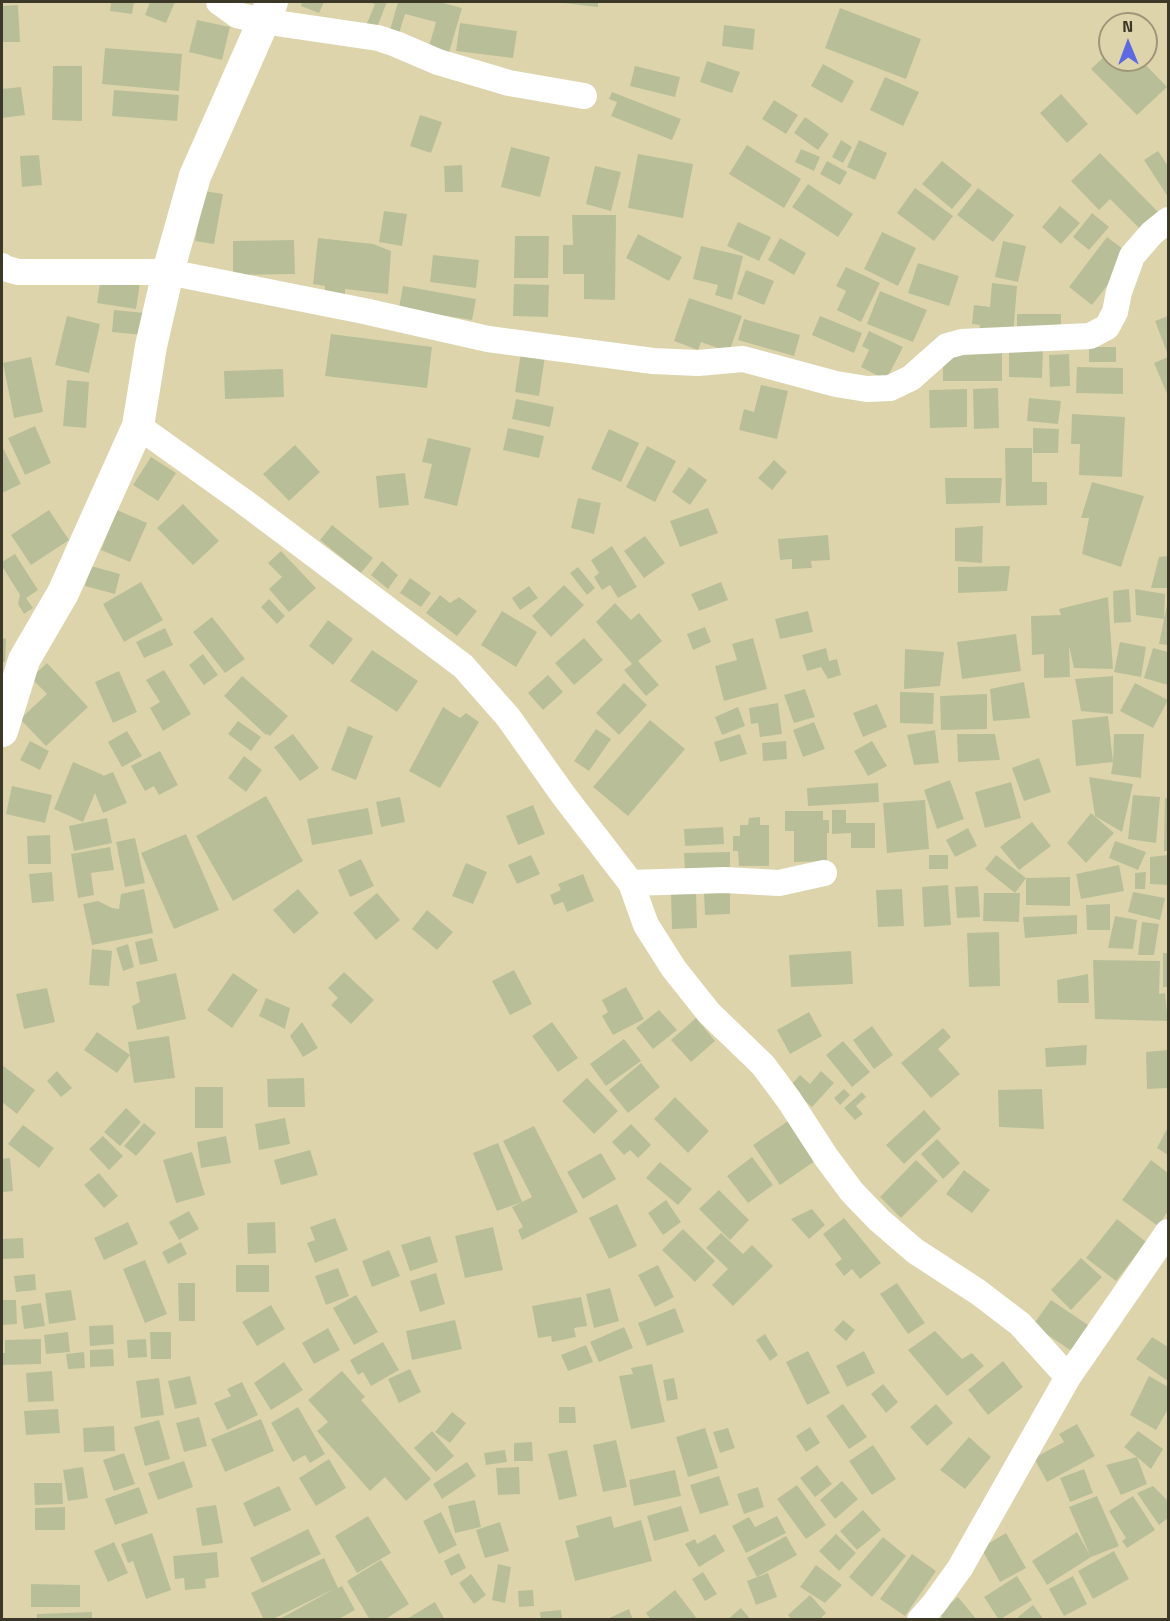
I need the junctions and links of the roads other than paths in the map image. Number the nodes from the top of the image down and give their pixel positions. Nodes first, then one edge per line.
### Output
1 (219, 2) edge
2 (267, 11) edge
3 (584, 96) dead end
4 (1168, 220) edge
5 (2, 266) edge
6 (168, 272) junction
7 (138, 426) junction
8 (2, 731) edge
9 (824, 873) dead end
10 (631, 883) junction
11 (1168, 1232) edge
12 (1068, 1377) junction
13 (920, 1620) edge

1 - 2 street
2 - 3 street
2 - 6 street
4 - 6 street
5 - 6 street
6 - 7 street
7 - 8 street
7 - 10 street
9 - 10 street
10 - 12 street
11 - 12 street
12 - 13 street

